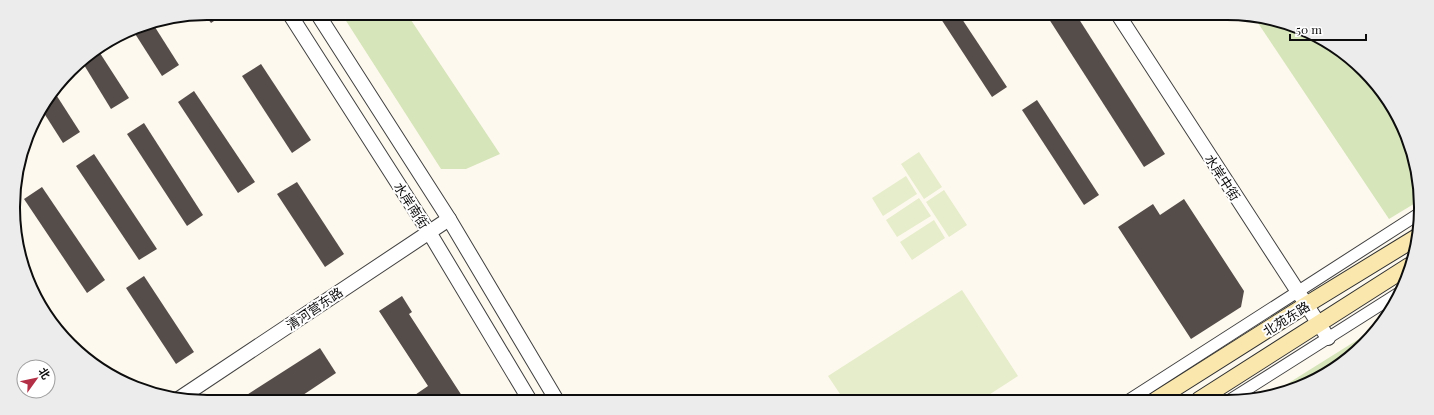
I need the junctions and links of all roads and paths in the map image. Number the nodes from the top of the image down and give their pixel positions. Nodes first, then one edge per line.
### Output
1 (293, 20) edge
2 (321, 20) edge
3 (1122, 20) edge
4 (1414, 218) edge
5 (449, 219) junction
6 (429, 232) junction
7 (1411, 241) edge
8 (1403, 270) edge
9 (1297, 292) junction
10 (1390, 299) edge
11 (1306, 305) junction
12 (1318, 324) junction
13 (1328, 338) junction
14 (187, 394) edge
15 (527, 395) edge
16 (554, 395) edge
17 (1137, 395) edge
18 (1164, 395) edge
19 (1207, 395) edge
20 (1238, 395) edge

1 - 6 street, 水岸南街
2 - 5 street, 水岸南街
3 - 9 street, 水岸中街
4 - 9 street
5 - 6 street, 清河营东路
5 - 16 street, 水岸南街
6 - 14 street, 清河营东路
6 - 15 street, 水岸南街
7 - 11 main road, 北苑东路
8 - 12 main road, 北苑东路
9 - 11 street, 水岸中街
9 - 17 street
10 - 13 street
11 - 12 street, 水岸中街
11 - 18 main road, 北苑东路
12 - 13 street, 水岸中街
12 - 19 main road, 北苑东路
13 - 20 street

